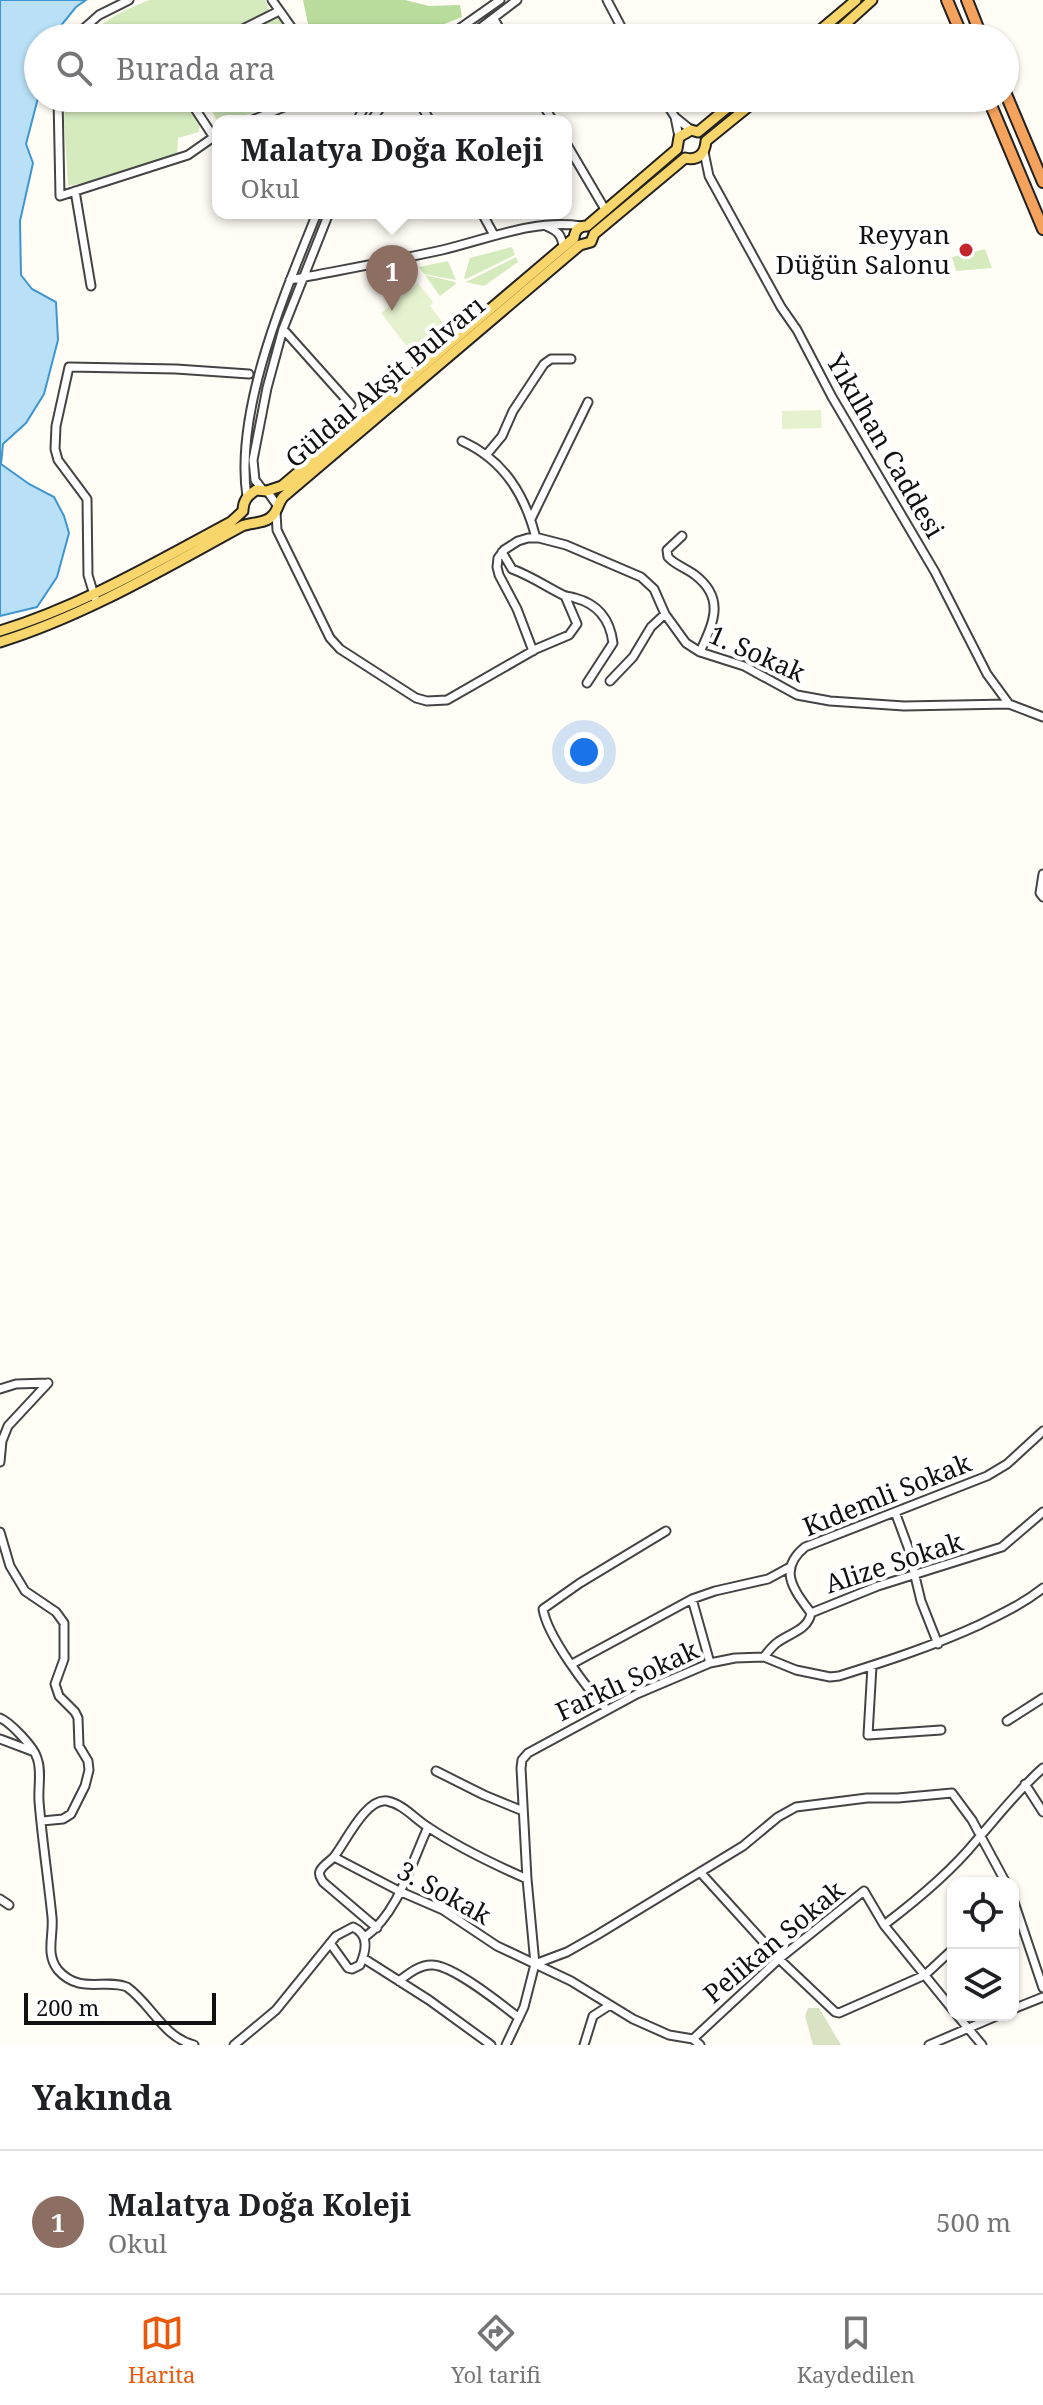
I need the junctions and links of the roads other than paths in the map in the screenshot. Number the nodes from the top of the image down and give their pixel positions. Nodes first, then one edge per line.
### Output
1 (129, 0) edge
2 (272, 0) edge
3 (500, 0) edge
4 (517, 0) edge
5 (607, 0) edge
6 (856, 0) edge
7 (872, 0) edge
8 (947, 0) edge
9 (967, 0) edge
10 (279, 11) junction
11 (494, 19) junction
12 (89, 24) edge
13 (253, 24) edge
14 (289, 24) edge
15 (466, 24) edge
16 (487, 24) edge
17 (497, 24) edge
18 (620, 24) edge
19 (828, 24) edge
20 (845, 24) edge
21 (957, 24) edge
22 (976, 24) edge
23 (58, 112) edge
24 (199, 112) edge
25 (672, 112) edge
26 (720, 112) edge
27 (744, 112) edge
28 (994, 112) edge
29 (1013, 112) edge
30 (675, 117) junction
31 (212, 130) edge
32 (695, 131) junction
33 (679, 137) junction
34 (212, 138) edge
35 (705, 147) junction
36 (677, 149) junction
37 (572, 153) edge
38 (689, 159) junction
39 (709, 176) junction
40 (1043, 182) edge
41 (75, 191) junction
42 (606, 211) junction
43 (315, 219) edge
44 (327, 219) edge
45 (485, 219) edge
46 (548, 225) junction
47 (1043, 229) edge
48 (579, 234) junction
49 (594, 234) junction
50 (494, 235) junction
51 (563, 247) junction
52 (304, 277) junction
53 (290, 280) junction
54 (91, 286) dead end
55 (283, 329) junction
56 (571, 359) dead end
57 (249, 374) dead end
58 (588, 402) dead end
59 (351, 405) dead end
60 (462, 441) dead end
61 (487, 454) junction
62 (264, 490) junction
63 (247, 497) junction
64 (276, 508) junction
65 (243, 511) junction
66 (531, 519) junction
67 (255, 522) junction
68 (277, 530) junction
69 (682, 536) dead end
70 (536, 538) junction
71 (502, 552) junction
72 (565, 596) junction
73 (96, 600) junction
74 (665, 614) junction
75 (0, 631) edge
76 (0, 642) edge
77 (533, 651) junction
78 (700, 652) junction
79 (610, 681) dead end
80 (587, 683) dead end
81 (1009, 704) junction
82 (1043, 717) edge
83 (1043, 874) edge
84 (1043, 897) edge
85 (0, 1389) edge
86 (1043, 1431) edge
87 (0, 1462) edge
88 (895, 1512) junction
89 (1043, 1512) edge
90 (666, 1531) dead end
91 (0, 1532) edge
92 (790, 1567) junction
93 (914, 1576) junction
94 (1043, 1588) edge
95 (692, 1599) junction
96 (811, 1613) junction
97 (938, 1644) junction
98 (764, 1657) junction
99 (710, 1663) junction
100 (572, 1664) junction
101 (872, 1666) junction
102 (1043, 1698) edge
103 (607, 1710) junction
104 (0, 1718) edge
105 (1007, 1721) dead end
106 (941, 1730) dead end
107 (0, 1739) edge
108 (34, 1751) junction
109 (1043, 1768) edge
110 (436, 1771) dead end
111 (1025, 1784) junction
112 (523, 1811) junction
113 (1043, 1812) edge
114 (42, 1821) junction
115 (428, 1827) junction
116 (981, 1836) junction
117 (334, 1857) junction
118 (700, 1872) junction
119 (1003, 1877) edge
120 (527, 1879) junction
121 (399, 1891) junction
122 (0, 1899) edge
123 (9, 1905) dead end
124 (1019, 1918) edge
125 (884, 1925) junction
126 (377, 1928) junction
127 (365, 1937) junction
128 (330, 1943) junction
129 (947, 1955) edge
130 (363, 1958) junction
131 (779, 1959) junction
132 (535, 1964) junction
133 (925, 1975) junction
134 (399, 1981) junction
135 (1043, 1988) edge
136 (1043, 1997) edge
137 (947, 2002) edge
138 (610, 2005) junction
139 (1019, 2007) edge
140 (519, 2018) junction
141 (962, 2021) edge
142 (984, 2021) edge
143 (967, 2028) junction
144 (669, 2035) junction
145 (693, 2039) junction
146 (582, 2043) edge
147 (194, 2045) edge
148 (234, 2045) edge
149 (491, 2045) edge
150 (506, 2045) edge
151 (666, 2045) edge
152 (700, 2045) edge
153 (929, 2045) edge
154 (982, 2045) edge

1 - 12 street
2 - 10 street
3 - 15 street
4 - 11 street
5 - 18 street
6 - 19 main road
7 - 20 main road
8 - 21 highway
9 - 22 highway
10 - 13 street
10 - 14 street
11 - 16 street
11 - 17 street
23 - 41 street
24 - 31 street
25 - 30 street
26 - 32 main road
27 - 35 main road, Güldal Akşit Bulvarı
28 - 47 highway
29 - 40 highway
30 - 32 street
30 - 33 street
32 - 33 main road
32 - 35 street
33 - 36 main road
34 - 41 street
35 - 38 main road, Güldal Akşit Bulvarı
35 - 39 street, Yıkılhan Caddesi
36 - 38 street, Yıkılhan Caddesi
36 - 42 main road, Güldal Akşit Bulvarı
37 - 42 street
38 - 39 street, Yıkılhan Caddesi
38 - 49 main road, Güldal Akşit Bulvarı
39 - 81 street, Yıkılhan Caddesi
41 - 54 street
42 - 48 main road, Güldal Akşit Bulvarı
43 - 53 street
44 - 52 street
45 - 50 street
46 - 48 street
46 - 50 street
46 - 51 street
48 - 49 street
48 - 49 main road, Güldal Akşit Bulvarı
48 - 51 main road, Güldal Akşit Bulvarı
48 - 64 main road, Güldal Akşit Bulvarı
50 - 52 street
51 - 62 main road, Güldal Akşit Bulvarı
52 - 53 street
52 - 55 street
53 - 63 street
55 - 59 street
55 - 62 street
56 - 61 street
57 - 73 street
58 - 66 street
60 - 61 street
61 - 66 street
62 - 63 main road, Güldal Akşit Bulvarı
62 - 64 street
63 - 65 main road
64 - 67 main road, Güldal Akşit Bulvarı
64 - 68 street
65 - 67 street
65 - 73 main road, Güldal Akşit Bulvarı
66 - 70 street
67 - 68 street
67 - 73 main road, Güldal Akşit Bulvarı
68 - 77 street
69 - 78 street
70 - 71 street
70 - 74 street, 1. Sokak
71 - 72 street
71 - 77 street
72 - 77 street
72 - 80 street
73 - 75 main road, Güldal Akşit Bulvarı
73 - 76 main road, Güldal Akşit Bulvarı
74 - 78 street, 1. Sokak
74 - 79 street
78 - 81 street, 1. Sokak
81 - 82 street
83 - 84 street
85 - 87 street
86 - 88 street, Kıdemli Sokak
88 - 92 street, Kıdemli Sokak
88 - 93 street
89 - 93 street, Alize Sokak
90 - 100 street
91 - 114 street
92 - 95 street
92 - 96 street, Kıdemli Sokak
93 - 96 street, Alize Sokak
93 - 97 street
94 - 97 street
95 - 99 street
95 - 100 street
96 - 98 street, Alize Sokak
97 - 101 street
98 - 99 street, Farklı Sokak
98 - 101 street
99 - 103 street, Farklı Sokak
100 - 103 street
101 - 106 street
102 - 105 street
103 - 112 street, Farklı Sokak
104 - 108 street
107 - 108 street
108 - 114 street
109 - 111 street
110 - 112 street
111 - 113 street
111 - 116 street
112 - 120 street
114 - 147 street
115 - 117 street
115 - 120 street
115 - 121 street
116 - 118 street
116 - 119 street
116 - 125 street
117 - 121 street, 3. Sokak
117 - 126 street
118 - 131 street
118 - 132 street
120 - 132 street
121 - 126 street
121 - 132 street, 3. Sokak
122 - 123 street
124 - 135 street
125 - 131 street, Pelikan Sokak
125 - 133 street
126 - 127 street
127 - 128 street
127 - 130 street
128 - 130 street
128 - 148 street
129 - 133 street
130 - 134 street
131 - 133 street
131 - 145 street, Pelikan Sokak
132 - 138 street, 3. Sokak
132 - 140 street
133 - 137 street
134 - 140 street
134 - 149 street
136 - 139 street
138 - 144 street, 3. Sokak
138 - 146 street
140 - 150 street
141 - 143 street
142 - 143 street
143 - 153 street
143 - 154 street
144 - 145 street, 3. Sokak
144 - 151 street
145 - 152 street

